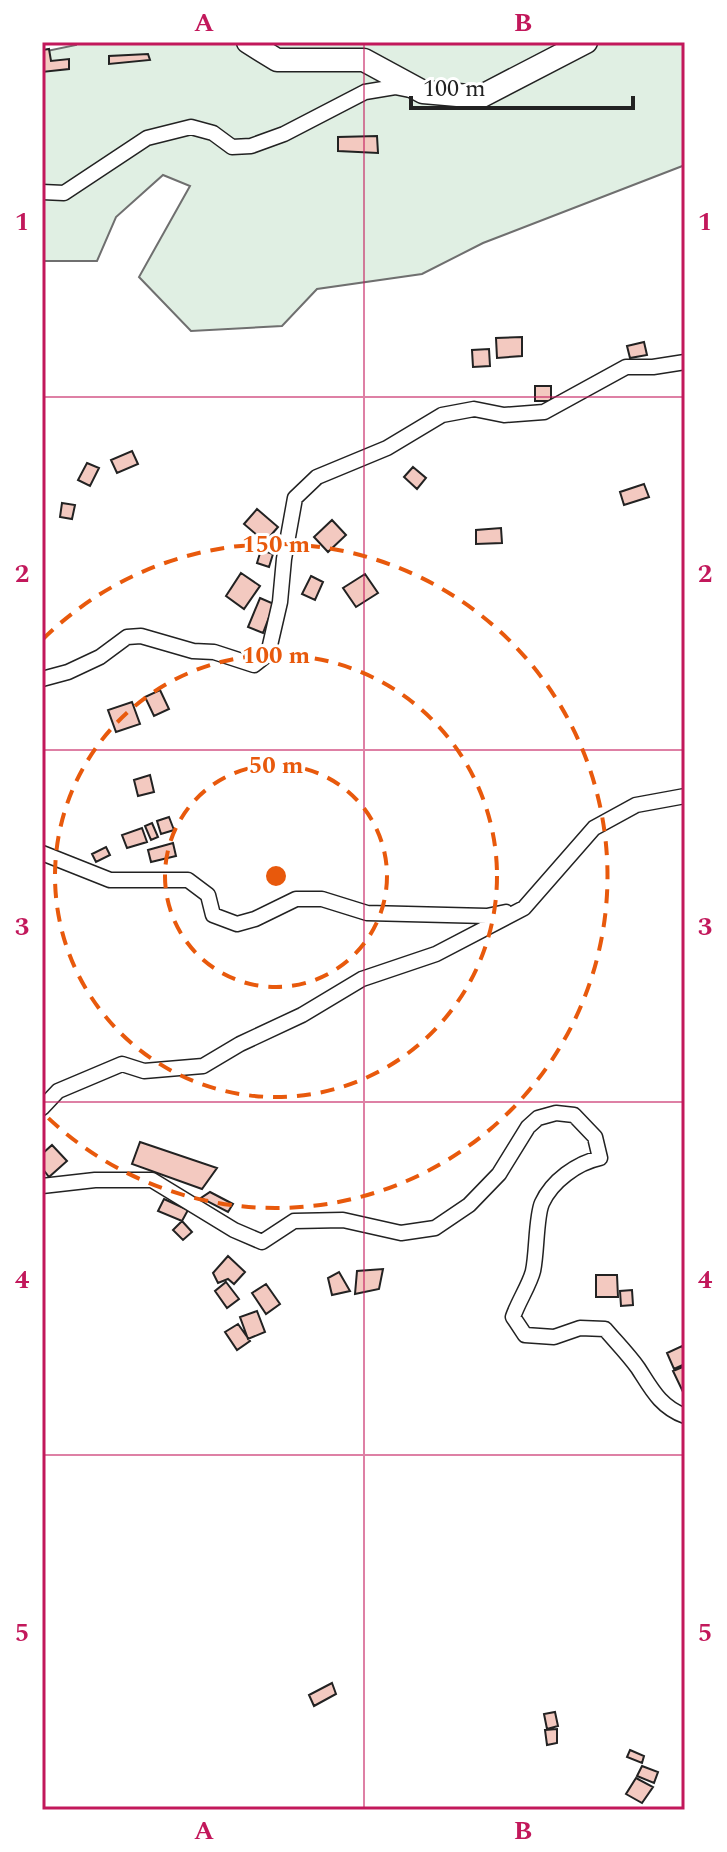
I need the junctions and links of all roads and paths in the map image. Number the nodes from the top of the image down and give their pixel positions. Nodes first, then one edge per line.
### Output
1 (248, 42) edge
2 (586, 42) edge
3 (423, 92) junction
4 (42, 192) edge
5 (685, 362) edge
6 (42, 679) edge
7 (685, 796) edge
8 (42, 853) edge
9 (524, 908) junction
10 (42, 1108) edge
11 (42, 1186) edge
12 (685, 1416) edge

1 - 3 main road
2 - 3 main road
3 - 4 street
5 - 6 street
7 - 9 street
8 - 9 street
9 - 10 street
11 - 12 street

